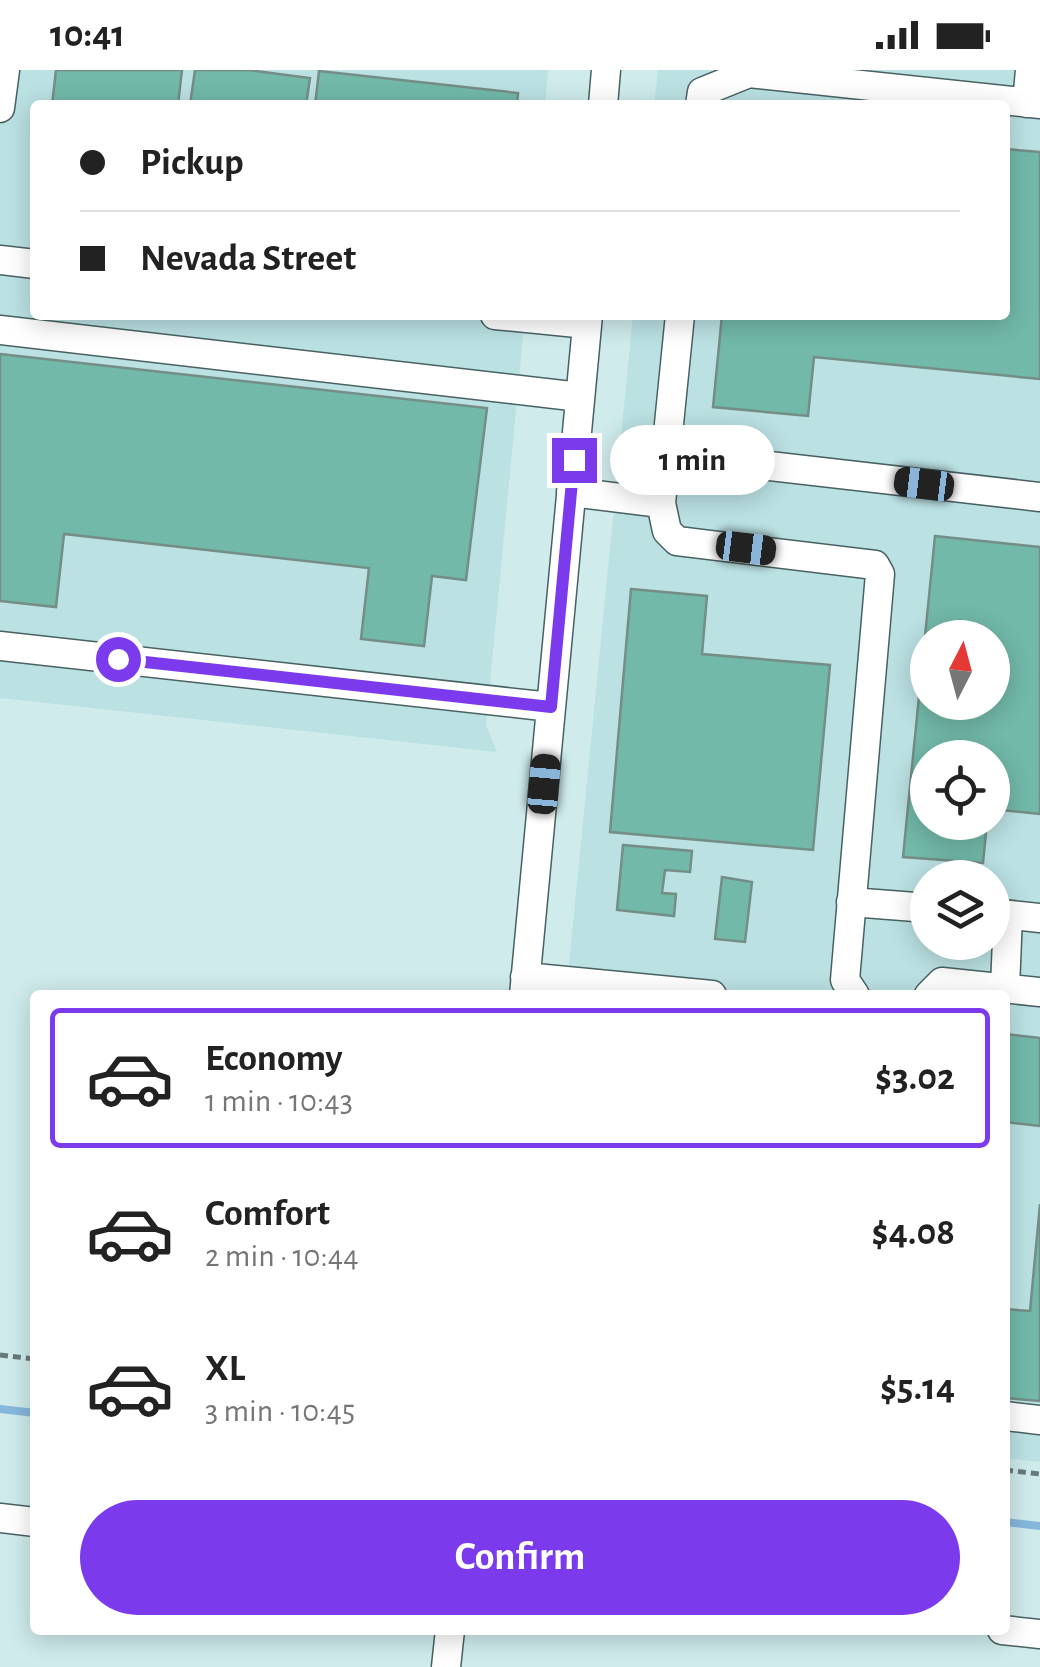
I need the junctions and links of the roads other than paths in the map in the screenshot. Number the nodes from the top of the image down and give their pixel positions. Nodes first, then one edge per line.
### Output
1 (5, 70) edge
2 (606, 70) edge
3 (1030, 70) edge
4 (604, 100) edge
5 (701, 100) edge
6 (997, 100) edge
7 (1034, 104) edge
8 (0, 108) edge
9 (0, 260) edge
10 (30, 263) edge
11 (588, 320) edge
12 (679, 320) edge
13 (0, 330) edge
14 (580, 396) junction
15 (666, 454) junction
16 (572, 492) junction
17 (1040, 497) edge
18 (661, 503) junction
19 (0, 646) edge
20 (551, 707) junction
21 (852, 902) junction
22 (910, 907) edge
23 (1010, 915) edge
24 (1040, 918) edge
25 (1003, 960) edge
26 (525, 986) edge
27 (1005, 988) junction
28 (608, 990) edge
29 (852, 990) edge
30 (934, 990) edge
31 (1040, 992) edge
32 (1010, 1417) edge
33 (1040, 1420) edge
34 (0, 1518) edge
35 (30, 1521) edge
36 (1010, 1631) edge
37 (1040, 1634) edge
38 (449, 1635) edge
39 (446, 1667) edge

1 - 8 street
2 - 4 street
3 - 7 street
5 - 6 street
9 - 10 street
11 - 14 street
12 - 15 street
13 - 14 street
14 - 16 street
15 - 17 street
15 - 18 street
16 - 18 street
16 - 20 street
18 - 21 street
19 - 20 street
20 - 26 street
21 - 22 street
21 - 29 street
23 - 24 street
25 - 27 street
26 - 28 street
27 - 30 street
27 - 31 street
32 - 33 street
34 - 35 street
36 - 37 street
38 - 39 street

